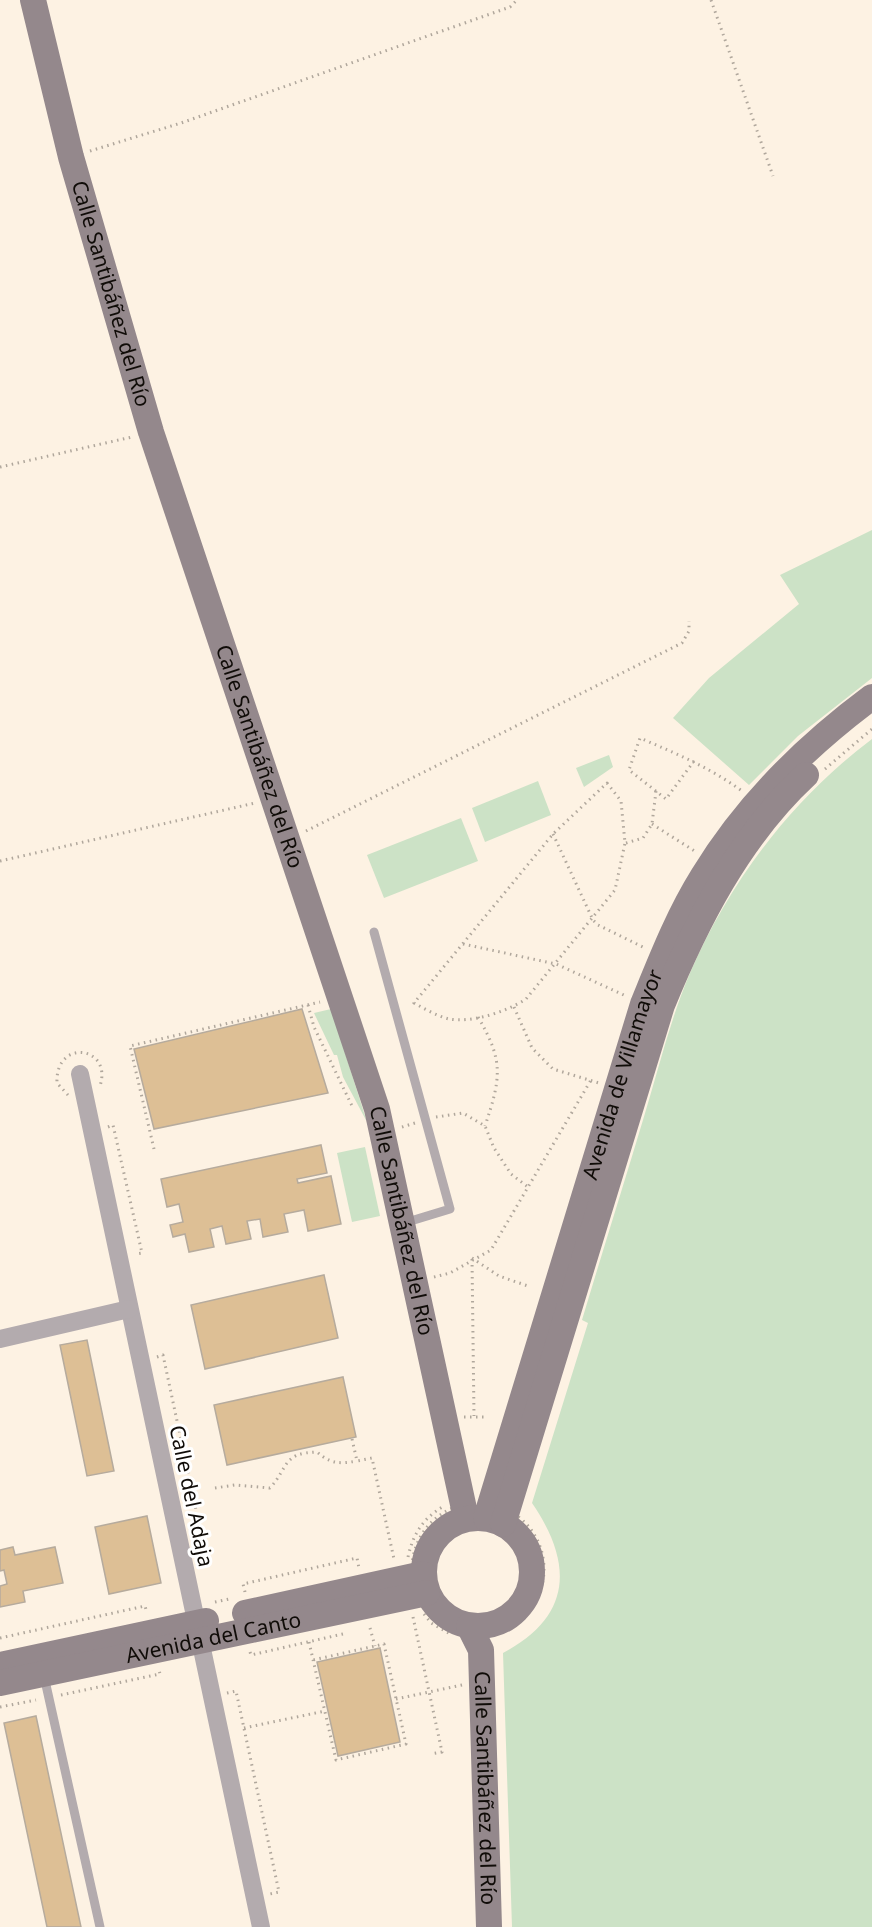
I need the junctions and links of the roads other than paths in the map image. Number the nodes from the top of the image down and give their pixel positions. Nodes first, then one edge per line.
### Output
1 (33, 0) edge
2 (872, 697) edge
3 (872, 719) edge
4 (374, 932) dead end
5 (80, 1074) dead end
6 (402, 1224) junction
7 (129, 1309) junction
8 (0, 1339) edge
9 (489, 1511) junction
10 (413, 1585) junction
11 (197, 1632) junction
12 (479, 1635) junction
13 (0, 1665) edge
14 (0, 1683) edge
15 (49, 1685) junction
16 (100, 1927) edge
17 (261, 1927) edge
18 (489, 1927) edge

1 - 6 main road, Calle Santibáñez del Río
2 - 9 main road, Avenida de Villamayor
3 - 9 main road, Avenida de Villamayor
4 - 6 lane
5 - 7 street, Calle del Adaja
6 - 9 main road, Calle Santibáñez del Río
7 - 8 street
7 - 11 street, Calle del Adaja
9 - 10 main road
9 - 12 main road
10 - 11 main road, Avenida del Canto
10 - 12 main road
11 - 13 main road, Avenida del Canto
11 - 15 main road, Avenida del Canto
11 - 17 street, Calle del Adaja
12 - 18 main road, Calle Santibáñez del Río
14 - 15 main road, Avenida del Canto
15 - 16 lane

